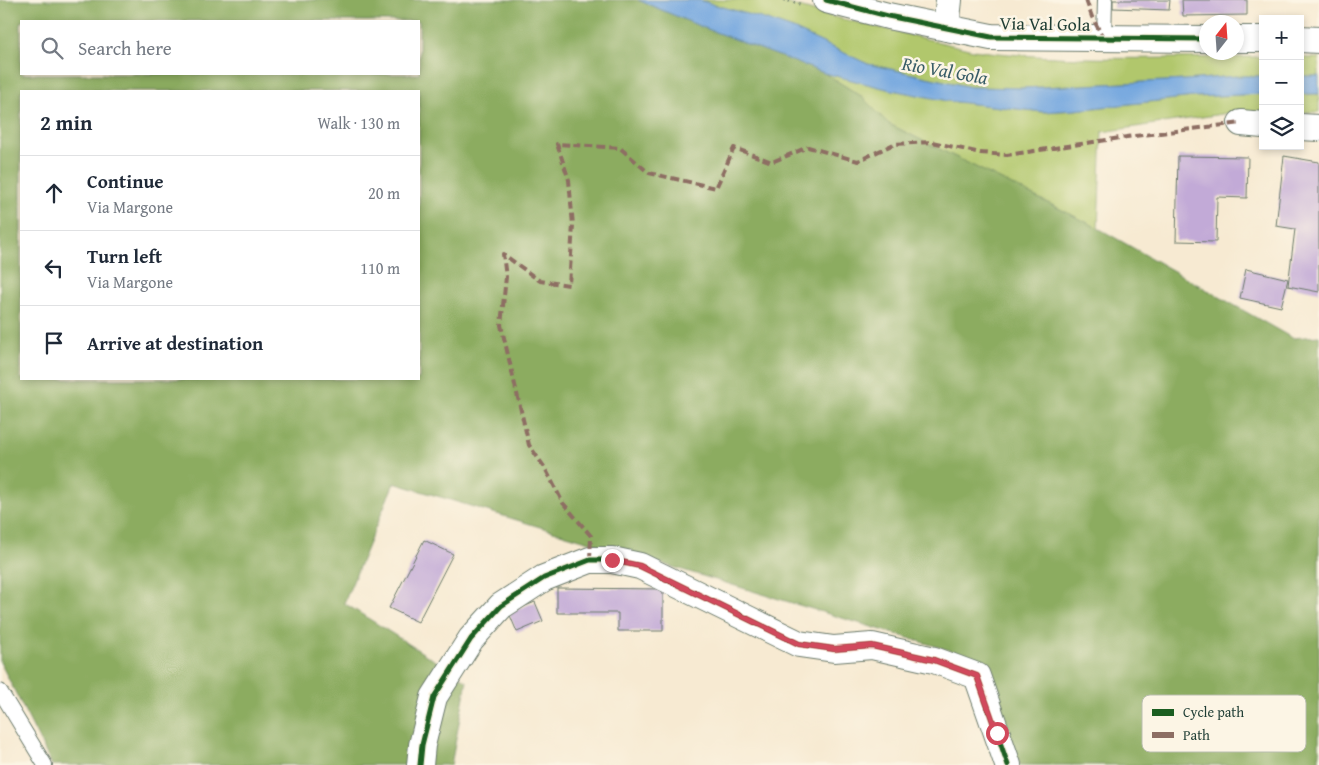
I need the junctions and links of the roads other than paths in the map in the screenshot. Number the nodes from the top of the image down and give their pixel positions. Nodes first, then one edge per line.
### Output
1 (826, 0) edge
2 (949, 0) edge
3 (1105, 0) edge
4 (887, 8) edge
5 (946, 28) junction
6 (1104, 39) junction
7 (1199, 39) edge
8 (1244, 39) edge
9 (1259, 39) edge
10 (1304, 39) edge
11 (1319, 40) edge
12 (1304, 127) edge
13 (1319, 128) edge
14 (0, 691) edge
15 (45, 765) edge
16 (420, 765) edge
17 (1008, 765) edge

1 - 4 street, Via Val Gola
2 - 5 street
3 - 6 lane, Via Val Gola
4 - 5 street, Via Val Gola
5 - 6 street, Via Val Gola
6 - 7 street, Via Val Gola
8 - 9 street
10 - 11 street
12 - 13 street
14 - 15 lane
16 - 17 street

